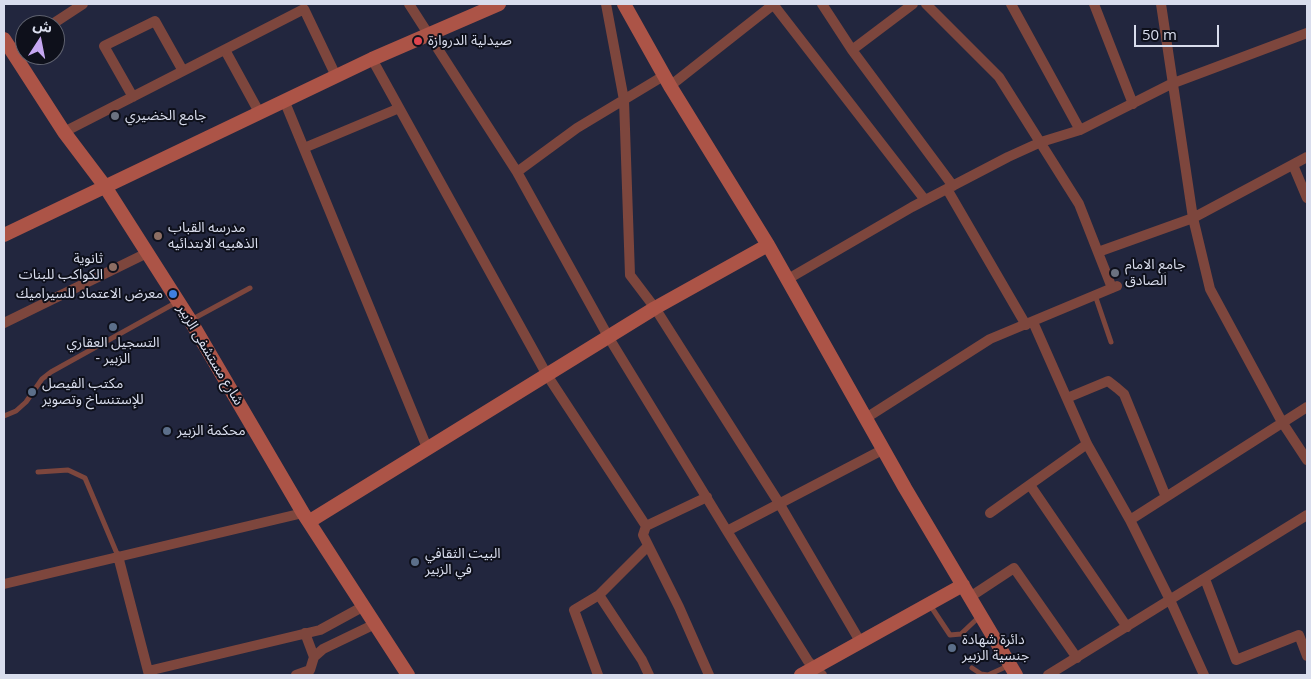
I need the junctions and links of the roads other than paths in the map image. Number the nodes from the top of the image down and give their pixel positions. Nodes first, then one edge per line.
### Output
1 (83, 4) edge
2 (409, 4) edge
3 (499, 4) edge
4 (606, 4) edge
5 (624, 4) edge
6 (773, 4) edge
7 (822, 4) edge
8 (913, 4) edge
9 (926, 4) edge
10 (1011, 4) edge
11 (1094, 4) edge
12 (1161, 4) edge
13 (65, 16) edge
14 (1307, 33) edge
15 (430, 34) junction
16 (4, 39) edge
17 (15, 49) edge
18 (225, 50) junction
19 (852, 50) junction
20 (12, 51) junction
21 (372, 59) junction
22 (183, 72) junction
23 (336, 76) junction
24 (668, 81) junction
25 (1171, 84) junction
26 (132, 97) junction
27 (284, 100) junction
28 (624, 100) junction
29 (1133, 104) junction
30 (397, 108) junction
31 (260, 112) junction
32 (1080, 130) junction
33 (64, 132) junction
34 (1041, 142) junction
35 (304, 148) junction
36 (1307, 157) edge
37 (1293, 166) junction
38 (517, 172) junction
39 (104, 185) junction
40 (950, 187) junction
41 (1307, 198) edge
42 (925, 200) junction
43 (1193, 218) junction
44 (4, 235) edge
45 (768, 245) junction
46 (1098, 252) junction
47 (147, 253) junction
48 (788, 279) junction
49 (250, 288) dead end
50 (1095, 296) junction
51 (177, 302) junction
52 (655, 308) junction
53 (190, 320) junction
54 (4, 323) edge
55 (1030, 323) junction
56 (609, 338) junction
57 (1111, 342) dead end
58 (547, 375) junction
59 (1067, 398) junction
60 (1307, 407) edge
61 (4, 416) edge
62 (866, 418) junction
63 (1282, 422) junction
64 (1087, 444) junction
65 (884, 449) junction
66 (428, 450) junction
67 (1307, 460) edge
68 (38, 472) dead end
69 (1030, 484) junction
70 (707, 497) junction
71 (1166, 497) junction
72 (779, 504) junction
73 (990, 513) dead end
74 (1307, 515) edge
75 (307, 517) junction
76 (1130, 520) junction
77 (646, 526) junction
78 (727, 531) junction
79 (648, 546) junction
80 (118, 556) junction
81 (1205, 579) junction
82 (4, 584) edge
83 (966, 591) junction
84 (599, 595) junction
85 (1170, 600) junction
86 (930, 604) junction
87 (364, 606) junction
88 (980, 615) junction
89 (375, 624) junction
90 (1128, 627) junction
91 (305, 633) junction
92 (860, 643) junction
93 (1307, 656) edge
94 (314, 657) junction
95 (1077, 658) junction
96 (972, 668) dead end
97 (1013, 670) edge
98 (819, 672) edge
99 (149, 673) edge
100 (296, 675) edge
101 (408, 675) edge
102 (598, 675) edge
103 (649, 675) edge
104 (709, 675) edge
105 (802, 675) edge
106 (1048, 675) edge
107 (1204, 675) edge

1 - 13 street
2 - 15 street
3 - 15 street
4 - 28 street
5 - 24 street
6 - 24 street
6 - 42 street
7 - 19 street
8 - 19 street
9 - 34 street
10 - 32 street
11 - 29 street
12 - 25 street
14 - 25 street
15 - 21 street
15 - 38 street
16 - 20 street, شارع مستشفى الزبير
17 - 20 street
18 - 22 street
18 - 23 street
18 - 31 street
19 - 40 street
20 - 33 street, شارع مستشفى الزبير
21 - 23 street
21 - 30 street
22 - 26 street
22 - 26 street
23 - 27 street
24 - 28 street
24 - 45 street
25 - 29 street
25 - 43 street
26 - 33 street
27 - 31 street
27 - 35 street
28 - 38 street
28 - 52 street
29 - 32 street
30 - 35 street
30 - 58 street
31 - 39 street
32 - 34 street
33 - 39 street, شارع مستشفى الزبير
34 - 40 street
34 - 46 street
35 - 66 street
36 - 37 street
37 - 41 street
37 - 43 street
38 - 56 street
39 - 44 street
39 - 47 street, شارع مستشفى الزبير
40 - 42 street
40 - 55 street
42 - 48 street
43 - 46 street
43 - 63 street
45 - 48 street
45 - 52 street
46 - 50 street
47 - 51 street, شارع مستشفى الزبير
47 - 54 street
48 - 62 street
49 - 53 lane
50 - 55 street
50 - 57 lane
51 - 53 street, شارع مستشفى الزبير
51 - 61 lane
52 - 56 street
52 - 72 street
53 - 75 street, شارع مستشفى الزبير
55 - 59 street
55 - 62 street
56 - 58 street
56 - 70 street
58 - 66 street
58 - 77 street
59 - 64 street
59 - 71 street
60 - 63 street
62 - 65 street
63 - 67 street
63 - 71 street
64 - 69 street
64 - 76 street
65 - 72 street
65 - 83 street
66 - 75 street
68 - 80 lane
69 - 73 street
69 - 90 street
70 - 77 street
70 - 78 street
71 - 76 street
72 - 78 street
72 - 92 street
74 - 81 street
75 - 80 street
75 - 87 street, شارع مستشفى الزبير
76 - 85 street
77 - 79 street
78 - 98 street
79 - 84 street
79 - 104 street
80 - 82 street
80 - 99 street
81 - 85 street
81 - 93 street
83 - 86 street
83 - 88 street
83 - 95 street
84 - 102 street
84 - 103 street
85 - 90 street
85 - 107 street
86 - 88 lane
86 - 92 street
87 - 89 street, شارع مستشفى الزبير
87 - 91 street
88 - 97 street
89 - 94 street
89 - 101 street, شارع مستشفى الزبير
90 - 95 street
91 - 94 street
91 - 99 street
92 - 98 street
94 - 100 street
95 - 106 street
96 - 97 lane
98 - 105 street

